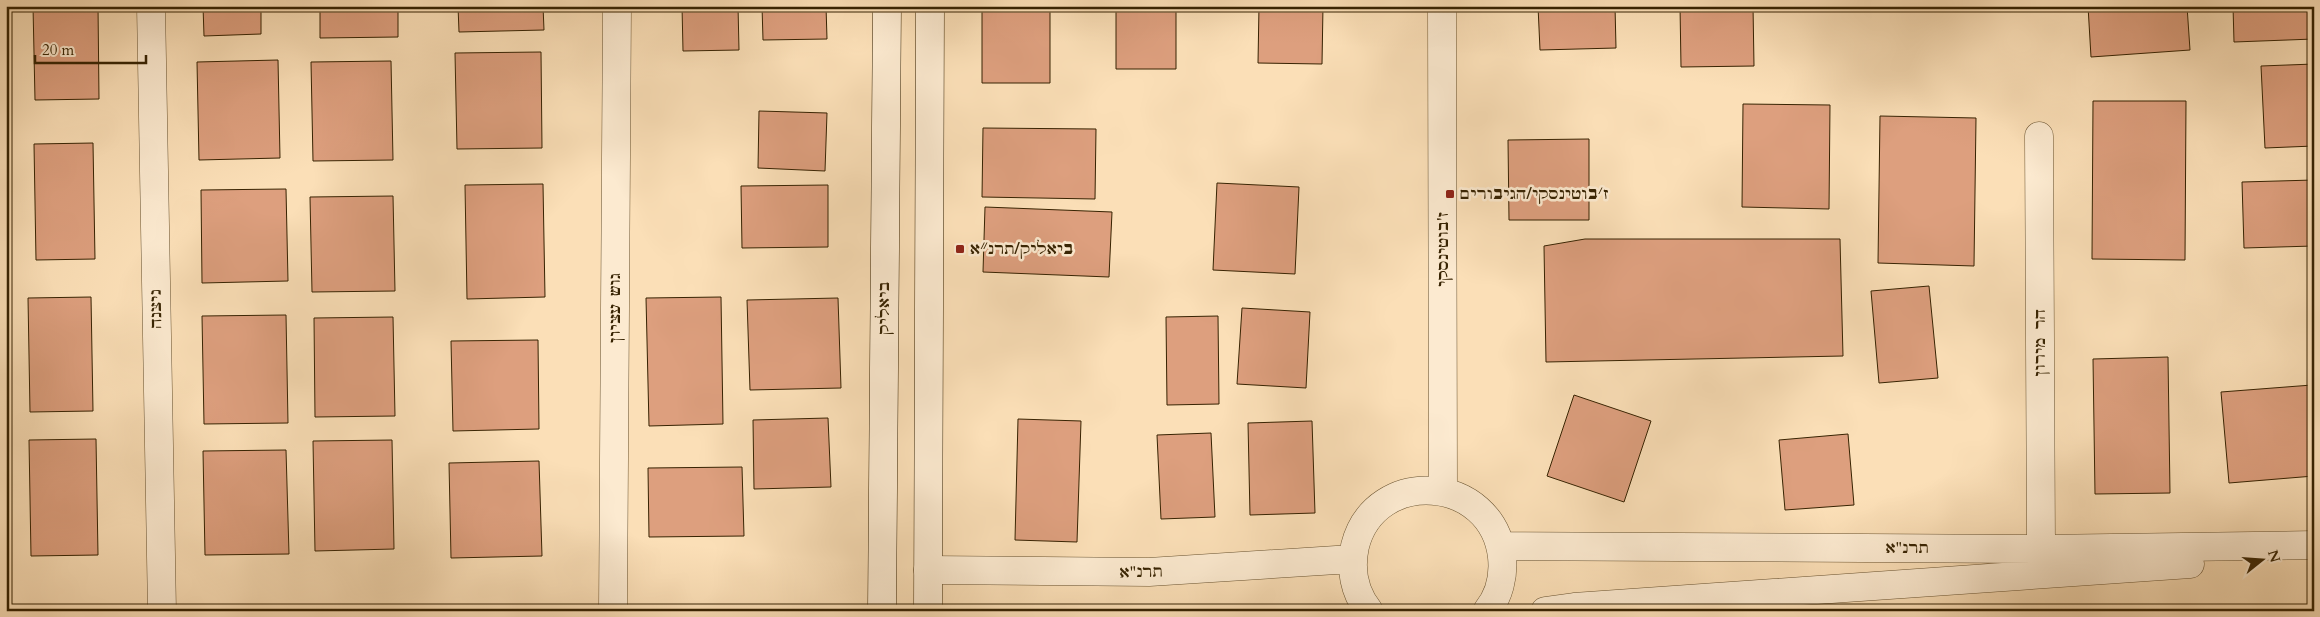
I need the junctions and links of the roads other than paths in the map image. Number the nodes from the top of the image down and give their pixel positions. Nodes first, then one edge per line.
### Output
1 (151, 6) edge
2 (617, 6) edge
3 (887, 6) edge
4 (930, 6) edge
5 (1442, 6) edge
6 (2039, 136) dead end
7 (1443, 491) junction
8 (2314, 545) edge
9 (1501, 546) junction
10 (2041, 549) junction
11 (2314, 555) edge
12 (1352, 559) junction
13 (928, 570) junction
14 (162, 611) edge
15 (613, 611) edge
16 (882, 611) edge
17 (928, 611) edge
18 (1369, 611) edge
19 (1487, 611) edge
20 (1545, 611) edge

1 - 14 street, ניצנה
2 - 15 street, גוש עציון
3 - 16 street, ביאליק
4 - 13 street
5 - 7 street, ז'בוטינסקי
6 - 10 street, הר מירון
7 - 9 street
7 - 12 street
8 - 10 street, תרנ"א
9 - 10 street, תרנ"א
9 - 19 street
11 - 20 street
12 - 13 street, תרנ"א
12 - 18 street
13 - 17 street

